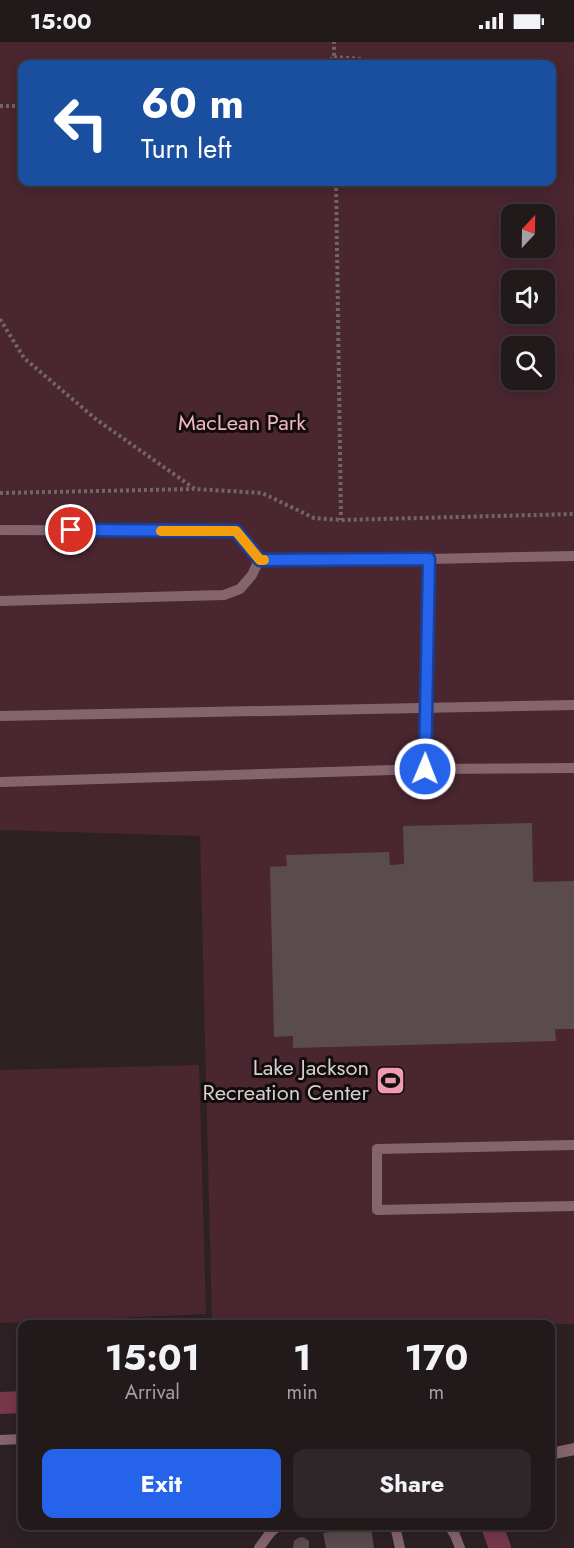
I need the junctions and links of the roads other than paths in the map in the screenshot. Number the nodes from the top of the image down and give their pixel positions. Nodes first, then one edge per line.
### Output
1 (0, 530) edge
2 (574, 556) edge
3 (429, 559) junction
4 (260, 560) junction
5 (0, 601) edge
6 (574, 705) edge
7 (426, 707) junction
8 (0, 716) edge
9 (574, 768) edge
10 (425, 769) junction
11 (0, 782) edge
12 (574, 1145) edge
13 (574, 1206) edge
14 (18, 1438) edge
15 (0, 1440) edge
16 (574, 1449) edge
17 (555, 1453) edge
18 (273, 1530) edge
19 (396, 1530) edge
20 (451, 1530) edge
21 (259, 1548) edge
22 (400, 1548) edge
23 (460, 1548) edge

1 - 4 lane
2 - 3 lane
3 - 4 lane
3 - 7 lane
4 - 5 lane
6 - 7 lane
7 - 8 lane
7 - 10 lane
9 - 10 lane
10 - 11 lane
12 - 13 lane
14 - 15 lane
16 - 17 street
18 - 21 lane
19 - 22 lane
20 - 23 lane

